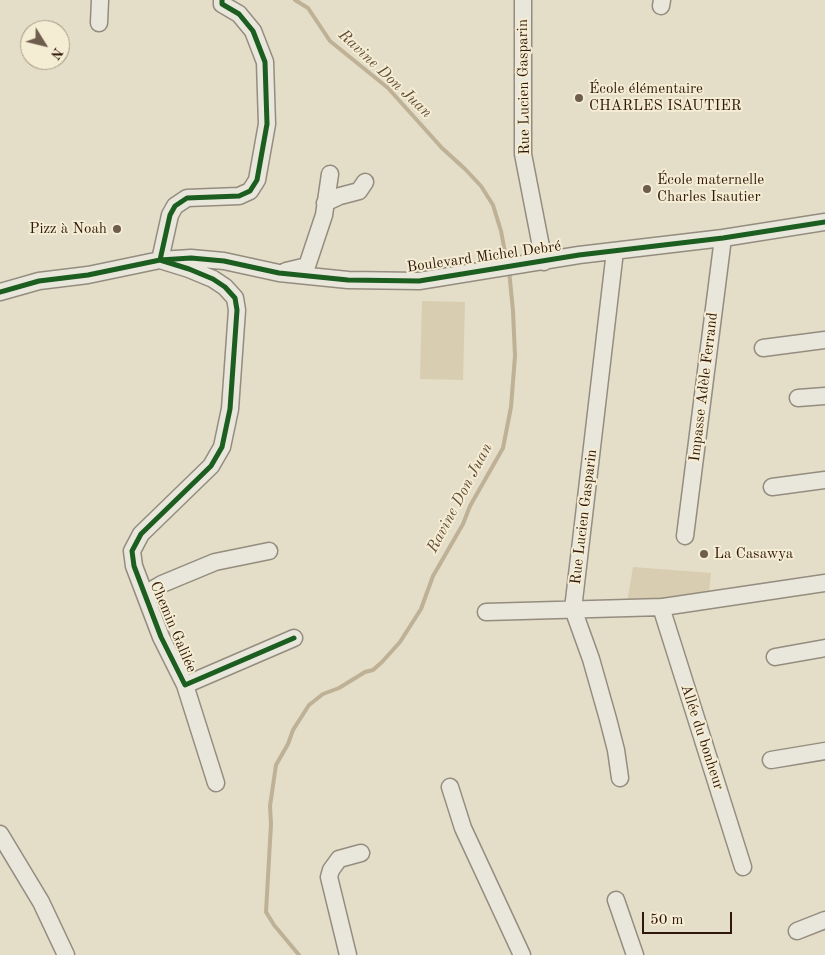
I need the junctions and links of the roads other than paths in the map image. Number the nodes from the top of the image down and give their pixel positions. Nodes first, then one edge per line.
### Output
1 (100, 0) edge
2 (222, 0) edge
3 (523, 0) edge
4 (99, 23) dead end
5 (330, 174) dead end
6 (365, 182) dead end
7 (326, 203) junction
8 (825, 222) edge
9 (723, 238) junction
10 (615, 251) junction
11 (160, 260) junction
12 (544, 262) junction
13 (279, 273) junction
14 (0, 292) edge
15 (825, 340) edge
16 (763, 348) dead end
17 (825, 396) edge
18 (798, 398) dead end
19 (825, 480) edge
20 (772, 488) dead end
21 (685, 536) dead end
22 (268, 552) dead end
23 (825, 583) edge
24 (146, 594) junction
25 (661, 607) junction
26 (573, 609) junction
27 (486, 612) dead end
28 (294, 638) dead end
29 (825, 648) edge
30 (775, 657) dead end
31 (185, 684) junction
32 (825, 751) edge
33 (771, 760) dead end
34 (620, 778) dead end
35 (216, 783) dead end
36 (450, 787) dead end
37 (0, 834) edge
38 (361, 853) dead end
39 (743, 867) dead end
40 (616, 900) dead end
41 (825, 920) edge
42 (797, 931) dead end
43 (66, 955) edge
44 (348, 955) edge
45 (522, 955) edge
46 (635, 955) edge

1 - 4 street
2 - 11 street
3 - 12 street, Rue Lucien Gasparin
5 - 7 street
6 - 7 street
7 - 13 street
8 - 9 street, Boulevard Michel Debré
9 - 10 street, Boulevard Michel Debré
9 - 21 street, Impasse Adèle Ferrand
10 - 12 street, Boulevard Michel Debré
10 - 26 street, Rue Lucien Gasparin
11 - 13 street, Boulevard Michel Debré
11 - 14 street, Boulevard Michel Debré
11 - 24 street, Chemin Galilée
12 - 13 street, Boulevard Michel Debré
15 - 16 street
17 - 18 street
19 - 20 street
22 - 24 street, Chemin Galilée
23 - 25 street
24 - 31 street, Chemin Galilée
25 - 26 street
25 - 39 street, Allée du bonheur
26 - 27 street
26 - 34 street, Rue Lucien Gasparin
28 - 31 street, Chemin Galilée
29 - 30 street
31 - 35 street, Chemin Galilée
32 - 33 street
36 - 45 street
37 - 43 street
38 - 44 street
40 - 46 street
41 - 42 street

